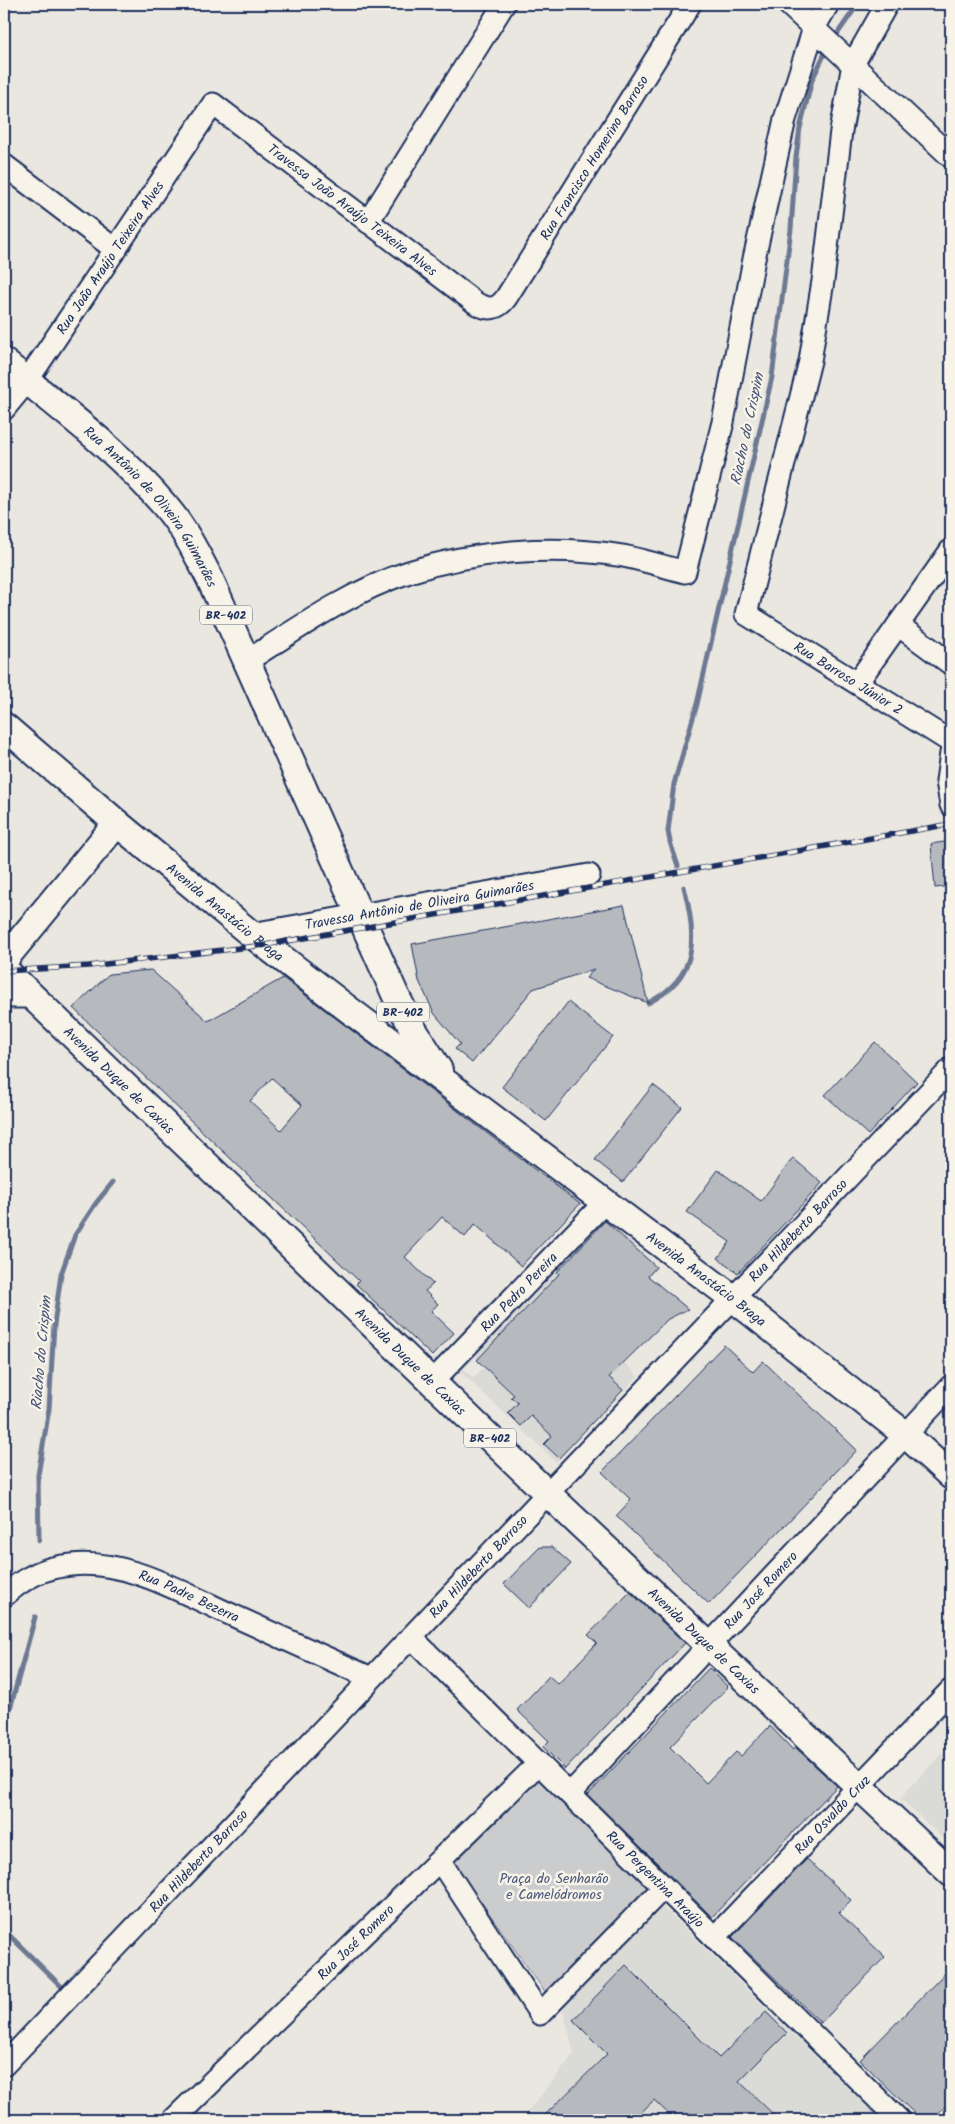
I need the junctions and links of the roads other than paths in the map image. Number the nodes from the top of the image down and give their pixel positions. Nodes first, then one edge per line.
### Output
1 (504, 4) edge
2 (690, 4) edge
3 (788, 4) edge
4 (828, 4) edge
5 (887, 4) edge
6 (814, 28) junction
7 (853, 64) junction
8 (213, 104) joint
9 (951, 157) edge
10 (4, 165) edge
11 (368, 222) junction
12 (116, 250) junction
13 (494, 308) joint
14 (4, 362) edge
15 (27, 380) junction
16 (4, 409) edge
17 (951, 550) edge
18 (898, 625) junction
19 (247, 660) junction
20 (951, 664) edge
21 (857, 683) junction
22 (4, 726) edge
23 (951, 742) edge
24 (951, 753) edge
25 (951, 805) edge
26 (116, 823) junction
27 (588, 875) dead end
28 (362, 922) junction
29 (252, 934) junction
30 (4, 960) edge
31 (4, 969) edge
32 (4, 997) edge
33 (33, 997) junction
34 (951, 1069) edge
35 (454, 1088) junction
36 (606, 1202) junction
37 (734, 1299) junction
38 (432, 1382) junction
39 (951, 1386) edge
40 (906, 1435) junction
41 (951, 1476) edge
42 (548, 1494) junction
43 (4, 1596) edge
44 (411, 1637) junction
45 (708, 1646) junction
46 (371, 1678) junction
47 (951, 1690) edge
48 (539, 1763) junction
49 (858, 1788) junction
50 (570, 1794) junction
51 (440, 1861) junction
52 (951, 1873) edge
53 (663, 1888) junction
54 (714, 1938) junction
55 (4, 2065) edge
56 (173, 2120) edge
57 (899, 2120) edge

1 - 11 street
2 - 13 street, Rua Francisco Homerino Barroso
3 - 6 street
4 - 6 street
5 - 7 street
6 - 7 street
6 - 19 street
7 - 9 street
7 - 21 street, Rua Barroso Júnior 2
8 - 11 street, Travessa João Araújo Teixeira Alves
8 - 12 street, Rua João Araújo Teixeira Alves
10 - 12 street
11 - 13 street, Travessa João Araújo Teixeira Alves
12 - 15 street, Rua João Araújo Teixeira Alves
14 - 15 main road, Rua Antônio de Oliveira Guimarães / BR-402
15 - 16 street, Rua João Araújo Teixeira Alves
15 - 19 main road, Rua Antônio de Oliveira Guimarães / BR-402
17 - 18 street
18 - 20 street
18 - 21 street
19 - 28 main road, Rua Antônio de Oliveira Guimarães / BR-402
21 - 23 street, Rua Barroso Júnior 2
22 - 26 main road, Avenida Anastácio Braga
24 - 25 street
26 - 29 main road, Avenida Anastácio Braga
26 - 30 main road
27 - 28 street, Travessa Antônio de Oliveira Guimarães
28 - 29 street, Travessa Antônio de Oliveira Guimarães
28 - 35 main road, Avenida Anastácio Braga / BR-402
29 - 35 main road, Avenida Anastácio Braga
31 - 33 main road, Avenida Duque de Caxias / BR-402
32 - 33 street
33 - 38 main road, Avenida Duque de Caxias / BR-402
34 - 37 street, Rua Hildeberto Barroso
35 - 36 main road, Avenida Anastácio Braga / BR-402
36 - 37 main road, Avenida Anastácio Braga / BR-402
36 - 38 street, Rua Pedro Pereira
37 - 40 main road, Avenida Anastácio Braga / BR-402
37 - 42 street, Rua Hildeberto Barroso
38 - 42 main road, Avenida Duque de Caxias / BR-402
39 - 40 street, Rua José Romero
40 - 41 main road, Avenida Anastácio Braga / BR-402
40 - 45 street, Rua José Romero
42 - 44 street, Rua Hildeberto Barroso
42 - 45 main road, Avenida Duque de Caxias / BR-402
43 - 46 street, Rua Padre Bezerra
44 - 46 street, Rua Hildeberto Barroso
44 - 48 street, Rua Pergentina Araújo
45 - 49 main road, Avenida Duque de Caxias / BR-402
45 - 50 street, Rua José Romero
46 - 55 street, Rua Hildeberto Barroso
47 - 49 street, Rua Osvaldo Cruz
48 - 50 street, Rua Pergentina Araújo
48 - 51 street, Rua José Romero
49 - 52 main road, Avenida Duque de Caxias / BR-402
49 - 54 street, Rua Osvaldo Cruz
50 - 53 street, Rua Pergentina Araújo
51 - 53 street
51 - 56 street, Rua José Romero
53 - 54 street, Rua Pergentina Araújo
54 - 57 street, Rua Pergentina Araújo

